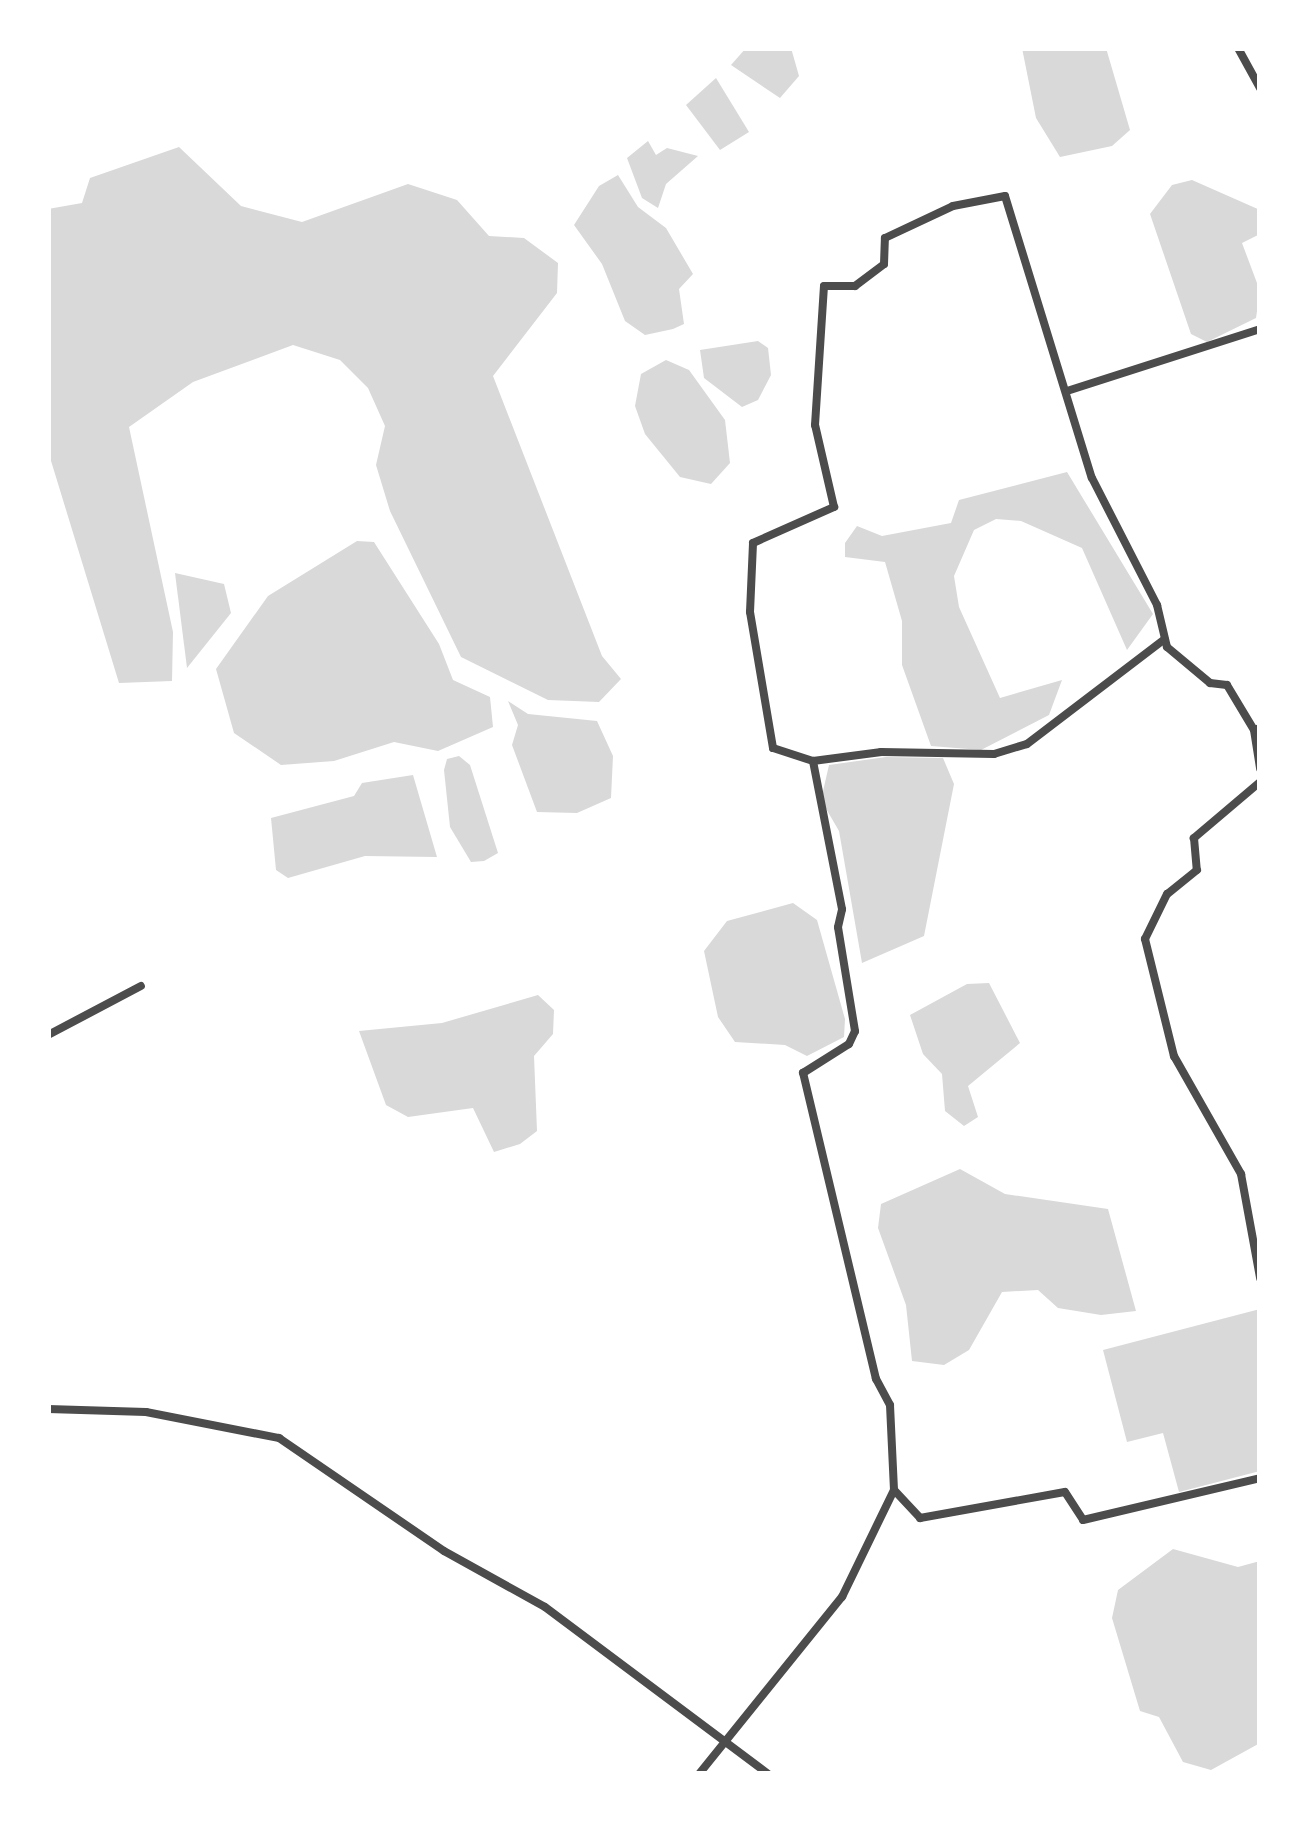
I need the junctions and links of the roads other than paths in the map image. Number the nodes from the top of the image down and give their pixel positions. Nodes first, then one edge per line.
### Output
1 (1238, 48) edge
2 (1260, 88) edge
3 (1260, 329) edge
4 (1067, 391) junction
5 (1165, 639) junction
6 (1257, 729) edge
7 (813, 761) junction
8 (1260, 769) edge
9 (1260, 782) edge
10 (141, 986) dead end
11 (48, 1036) edge
12 (1260, 1278) edge
13 (48, 1409) edge
14 (1260, 1478) edge
15 (894, 1490) junction
16 (729, 1745) junction
17 (699, 1774) edge
18 (768, 1774) edge

1 - 2 street
3 - 4 street
4 - 5 street
4 - 7 street
5 - 6 street
5 - 7 street
6 - 8 street
7 - 15 street
9 - 12 street
10 - 11 street
13 - 16 street
14 - 15 street
15 - 16 street
16 - 17 street
16 - 18 street

